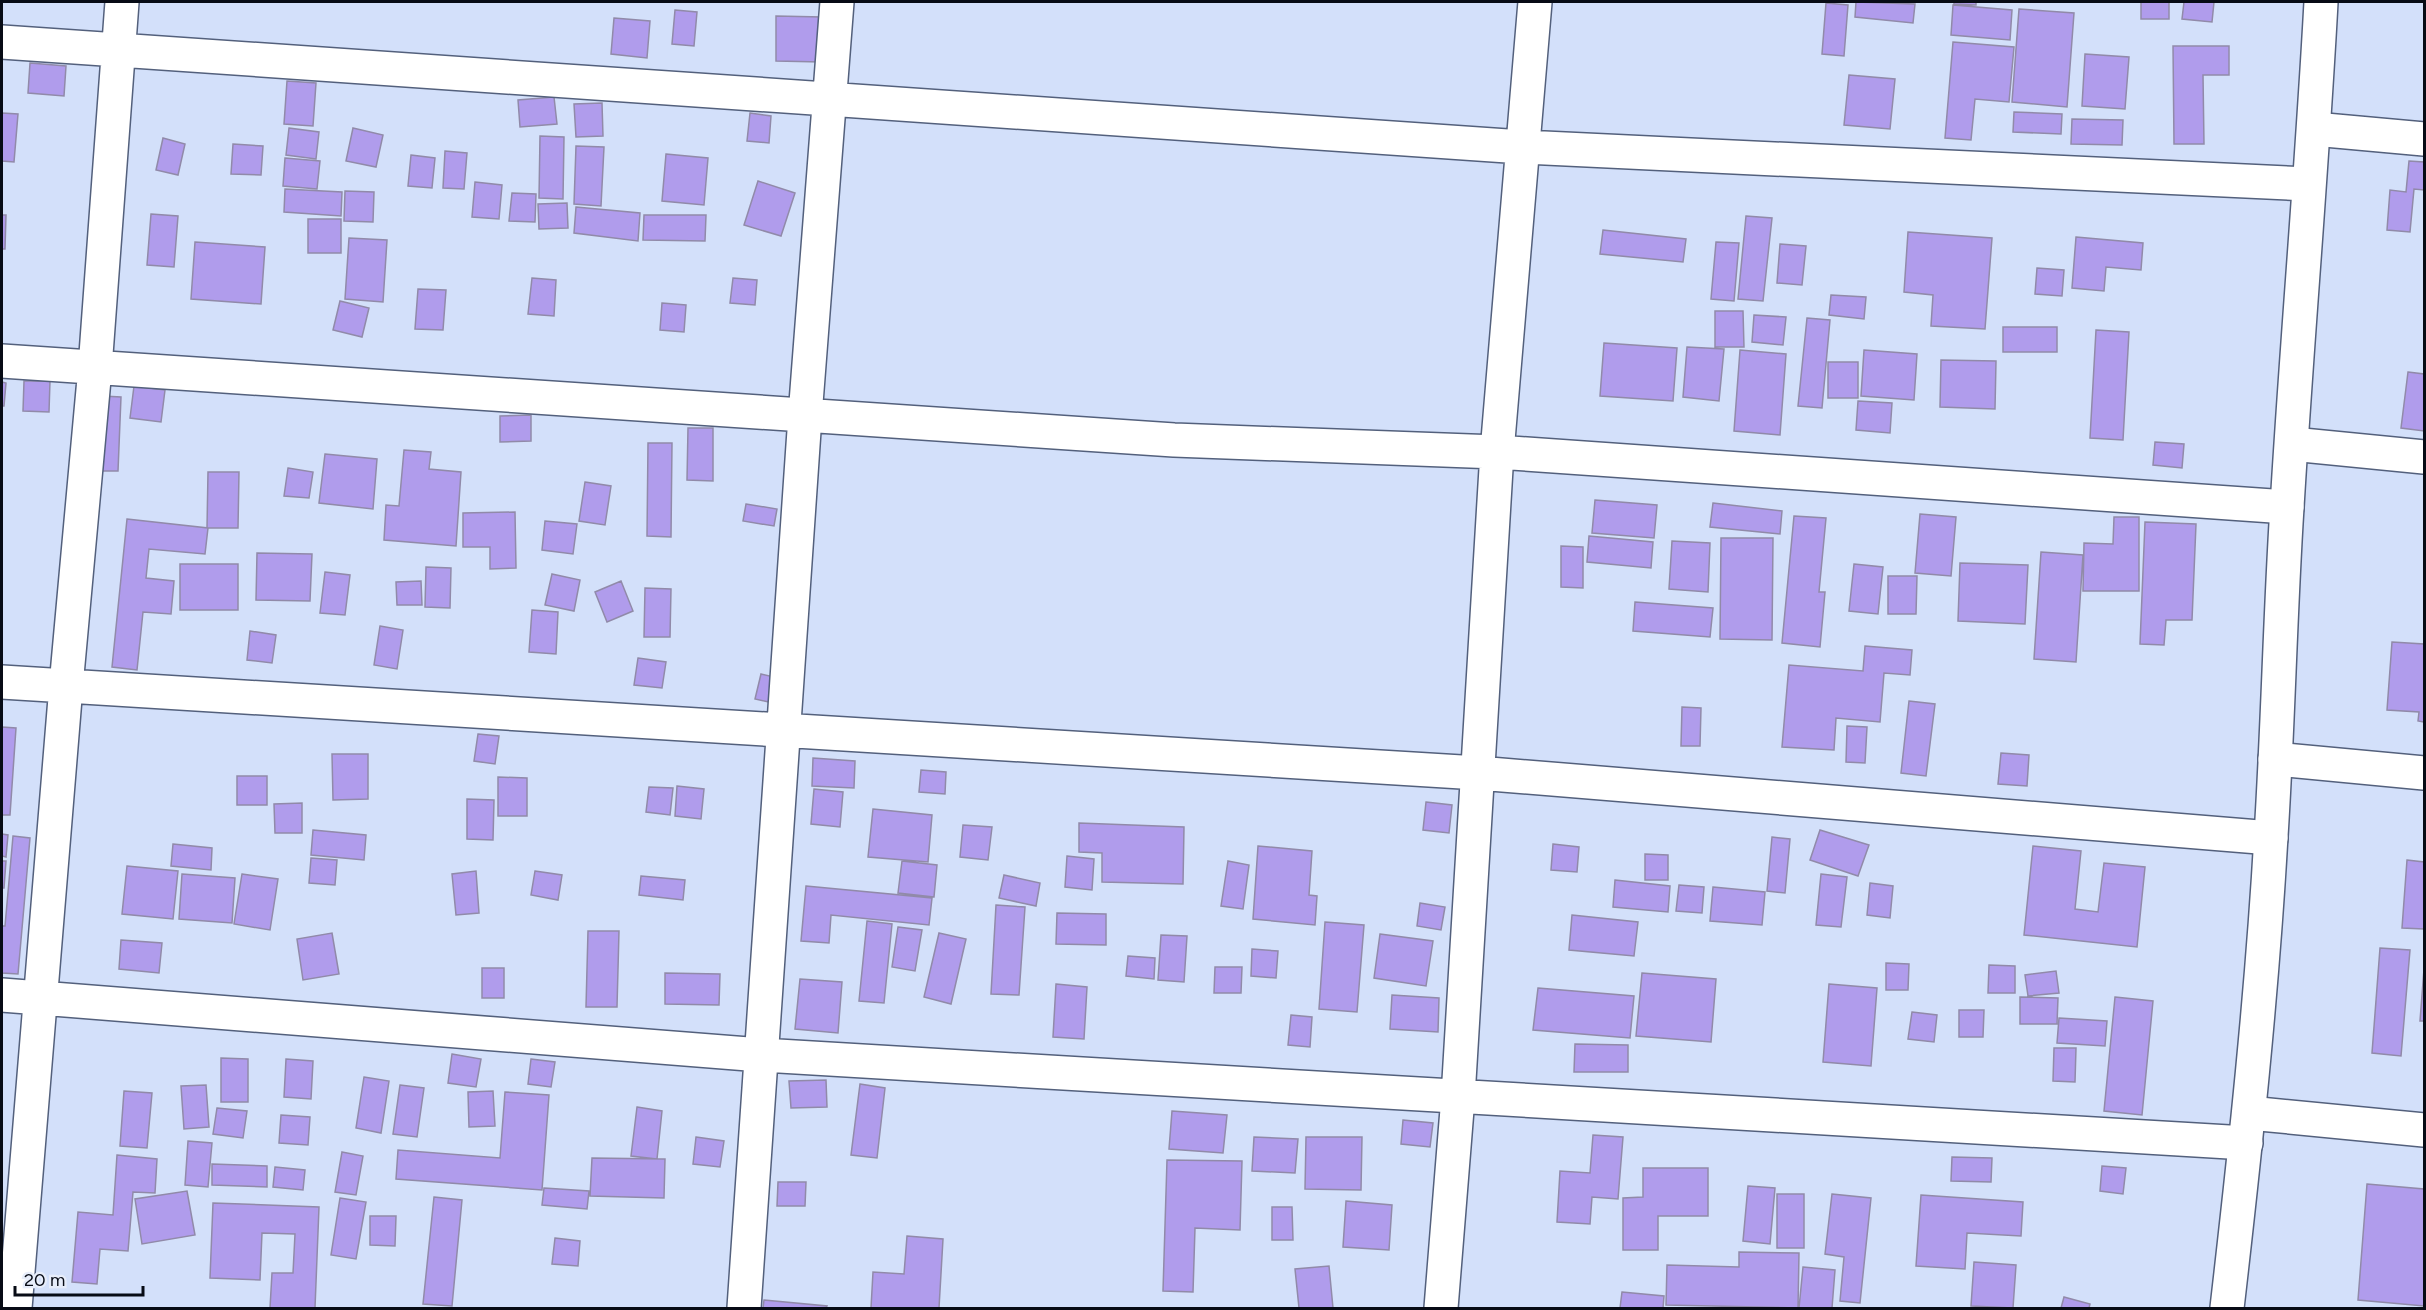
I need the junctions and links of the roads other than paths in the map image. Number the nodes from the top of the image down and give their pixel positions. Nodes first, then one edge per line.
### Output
1 (122, 2) edge
2 (837, 2) edge
3 (1534, 2) edge
4 (2321, 2) edge
5 (2, 42) edge
6 (120, 51) junction
7 (829, 98) junction
8 (2314, 129) junction
9 (2424, 139) edge
10 (1522, 147) junction
11 (2308, 184) junction
12 (2, 361) edge
13 (95, 368) junction
14 (805, 416) junction
15 (2292, 444) junction
16 (1497, 453) junction
17 (2424, 457) edge
18 (2287, 507) junction
19 (2, 682) edge
20 (66, 686) junction
21 (784, 730) junction
22 (2275, 759) junction
23 (1478, 773) junction
24 (2424, 773) edge
25 (2271, 838) junction
26 (2, 995) edge
27 (40, 998) junction
28 (761, 1055) junction
29 (1458, 1096) junction
30 (2247, 1128) junction
31 (2424, 1130) edge
32 (15, 1308) edge
33 (744, 1308) edge
34 (1442, 1308) edge
35 (2227, 1308) edge

1 - 6 street
2 - 7 street
3 - 10 street
4 - 8 street
5 - 6 street
6 - 7 street
6 - 13 street
7 - 10 street
7 - 14 street
8 - 9 street
8 - 11 street
10 - 11 street
10 - 16 street
11 - 15 street
12 - 13 street
13 - 14 street
13 - 20 street
14 - 16 street
14 - 21 street
15 - 17 street
15 - 18 street
16 - 18 street
16 - 23 street
18 - 22 street
19 - 20 street
20 - 21 street
20 - 27 street
21 - 23 street
21 - 28 street
22 - 24 street
22 - 25 street
23 - 25 street
23 - 29 street
25 - 30 street
26 - 27 street
27 - 28 street
27 - 32 street
28 - 29 street
28 - 33 street
29 - 30 street
29 - 34 street
30 - 31 street
30 - 35 street

